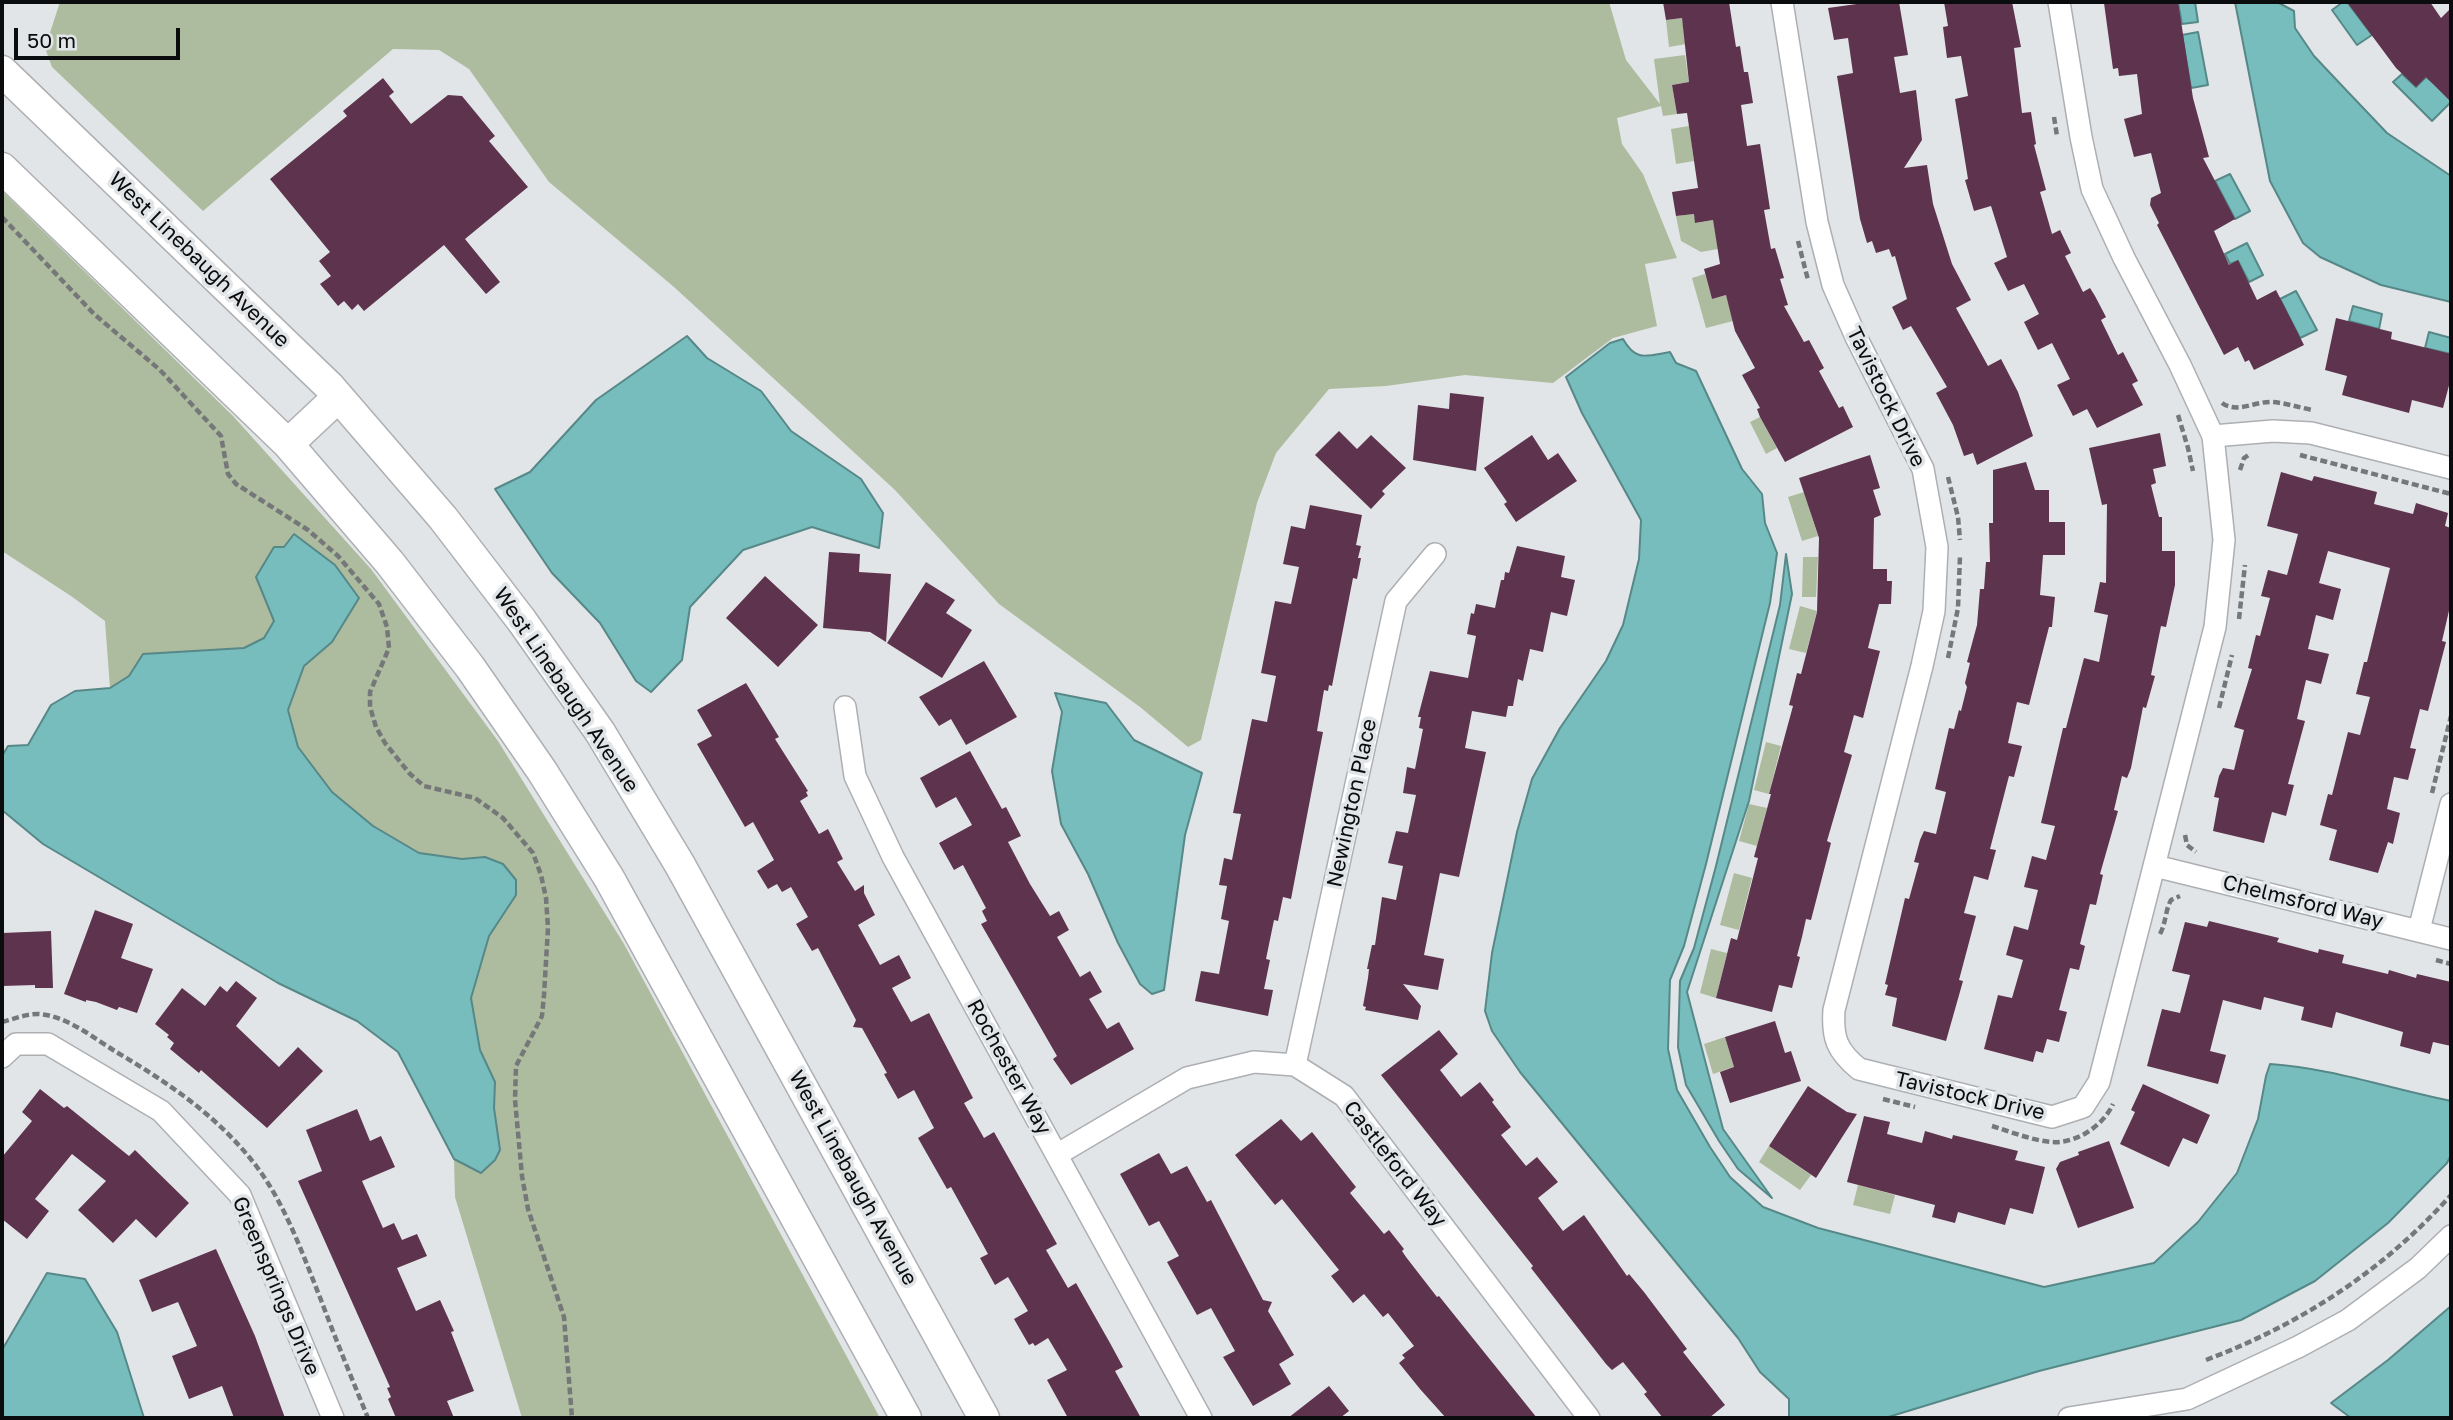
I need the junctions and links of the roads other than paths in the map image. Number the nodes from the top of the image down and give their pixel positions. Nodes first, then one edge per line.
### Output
1 (1782, 2) edge
2 (2059, 2) edge
3 (2, 71) edge
4 (2, 168) edge
5 (338, 397) junction
6 (2213, 436) junction
7 (288, 444) junction
8 (2451, 468) edge
9 (1435, 554) dead end
10 (845, 707) dead end
11 (2451, 804) edge
12 (2155, 866) junction
13 (2418, 930) junction
14 (2451, 939) edge
15 (2, 1057) edge
16 (1295, 1065) junction
17 (1058, 1154) junction
18 (2451, 1236) edge
19 (2189, 1409) edge
20 (333, 1418) edge
21 (906, 1418) edge
22 (984, 1418) edge
23 (1201, 1418) edge
24 (1589, 1418) edge
25 (2069, 1418) edge

1 - 12 street, Tavistock Drive
2 - 6 street, Tavistock Drive
3 - 5 main road, West Linebaugh Avenue
4 - 7 main road
5 - 7 main road
5 - 22 main road, West Linebaugh Avenue
6 - 8 street
6 - 12 street, Tavistock Drive
7 - 21 main road
9 - 16 street, Newington Place
10 - 17 street, Rochester Way
11 - 13 street
12 - 13 street, Chelmsford Way
13 - 14 street, Chelmsford Way
15 - 20 street, Greensprings Drive
16 - 17 street, Castleford Way
16 - 24 street, Castleford Way
17 - 23 street, Rochester Way
18 - 19 street
19 - 25 street

